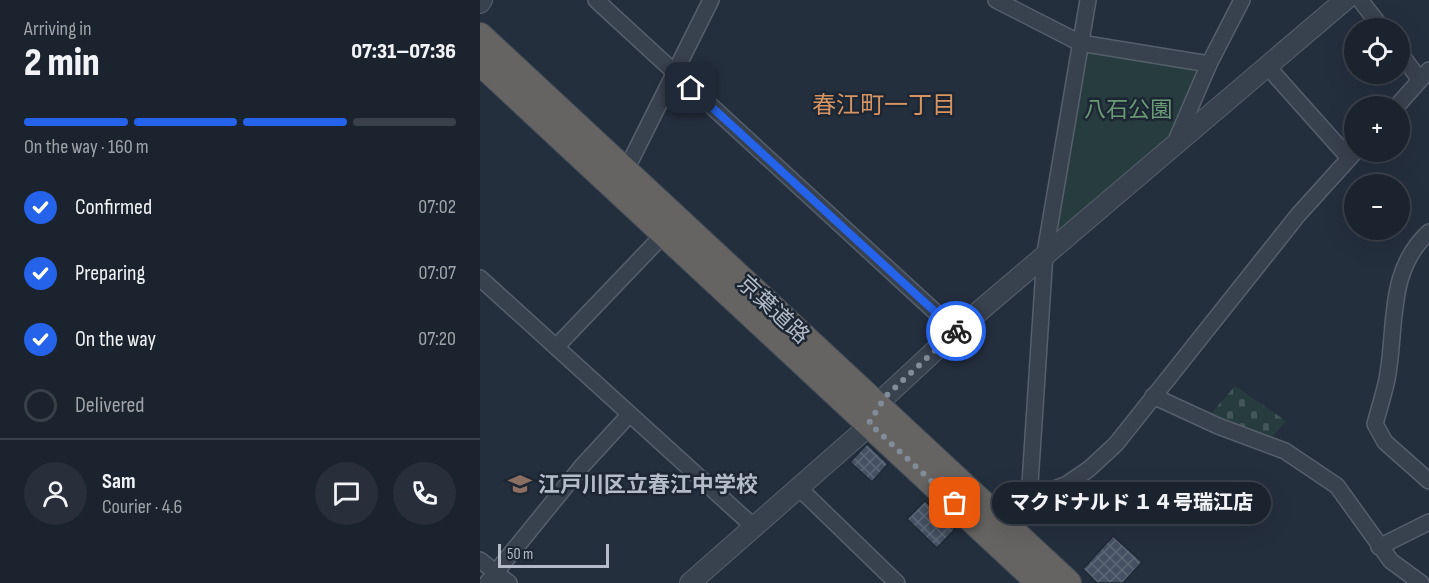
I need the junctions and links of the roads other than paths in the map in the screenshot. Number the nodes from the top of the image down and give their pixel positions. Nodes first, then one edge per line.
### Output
1 (596, 0) edge
2 (711, 0) edge
3 (996, 0) edge
4 (1088, 0) edge
5 (1242, 0) edge
6 (1345, 0) edge
7 (1360, 0) edge
8 (1374, 18) edge
9 (480, 36) edge
10 (1080, 43) junction
11 (480, 62) edge
12 (1410, 62) edge
13 (1209, 64) junction
14 (1267, 66) junction
15 (674, 72) junction
16 (1425, 75) edge
17 (1406, 96) edge
18 (1175, 143) junction
19 (1344, 147) edge
20 (1346, 162) edge
21 (626, 170) junction
22 (1429, 232) edge
23 (664, 233) junction
24 (1045, 253) junction
25 (480, 278) edge
26 (956, 331) junction
27 (556, 346) junction
28 (1153, 396) junction
29 (629, 415) junction
30 (874, 415) junction
31 (1429, 481) edge
32 (799, 488) junction
33 (1029, 499) junction
34 (1429, 522) edge
35 (1005, 523) junction
36 (754, 527) junction
37 (1379, 547) junction
38 (480, 560) edge
39 (492, 578) edge
40 (1026, 578) edge
41 (891, 580) edge
42 (509, 583) edge
43 (690, 583) edge
44 (1068, 583) edge
45 (1421, 583) edge

1 - 15 street
2 - 15 street
3 - 10 street
4 - 10 street
5 - 13 street
6 - 14 street
7 - 8 street
9 - 21 highway, 京葉道路
10 - 13 street
10 - 24 street
11 - 23 highway, 京葉道路
12 - 16 street
13 - 18 street
14 - 18 street
14 - 19 street
15 - 21 street
15 - 26 street
16 - 17 street
18 - 24 street
20 - 28 street
21 - 30 highway, 京葉道路
22 - 31 street
23 - 27 street
23 - 30 highway, 京葉道路
24 - 26 street
24 - 33 street
25 - 27 street
26 - 30 street
27 - 29 street
28 - 33 street
28 - 37 street
29 - 36 street
29 - 39 street
30 - 32 street
30 - 35 highway, 京葉道路
30 - 40 highway, 京葉道路
32 - 36 street
32 - 41 street
33 - 35 street
34 - 37 street
35 - 44 highway, 京葉道路
36 - 43 street
37 - 45 street
38 - 39 street
39 - 42 street

